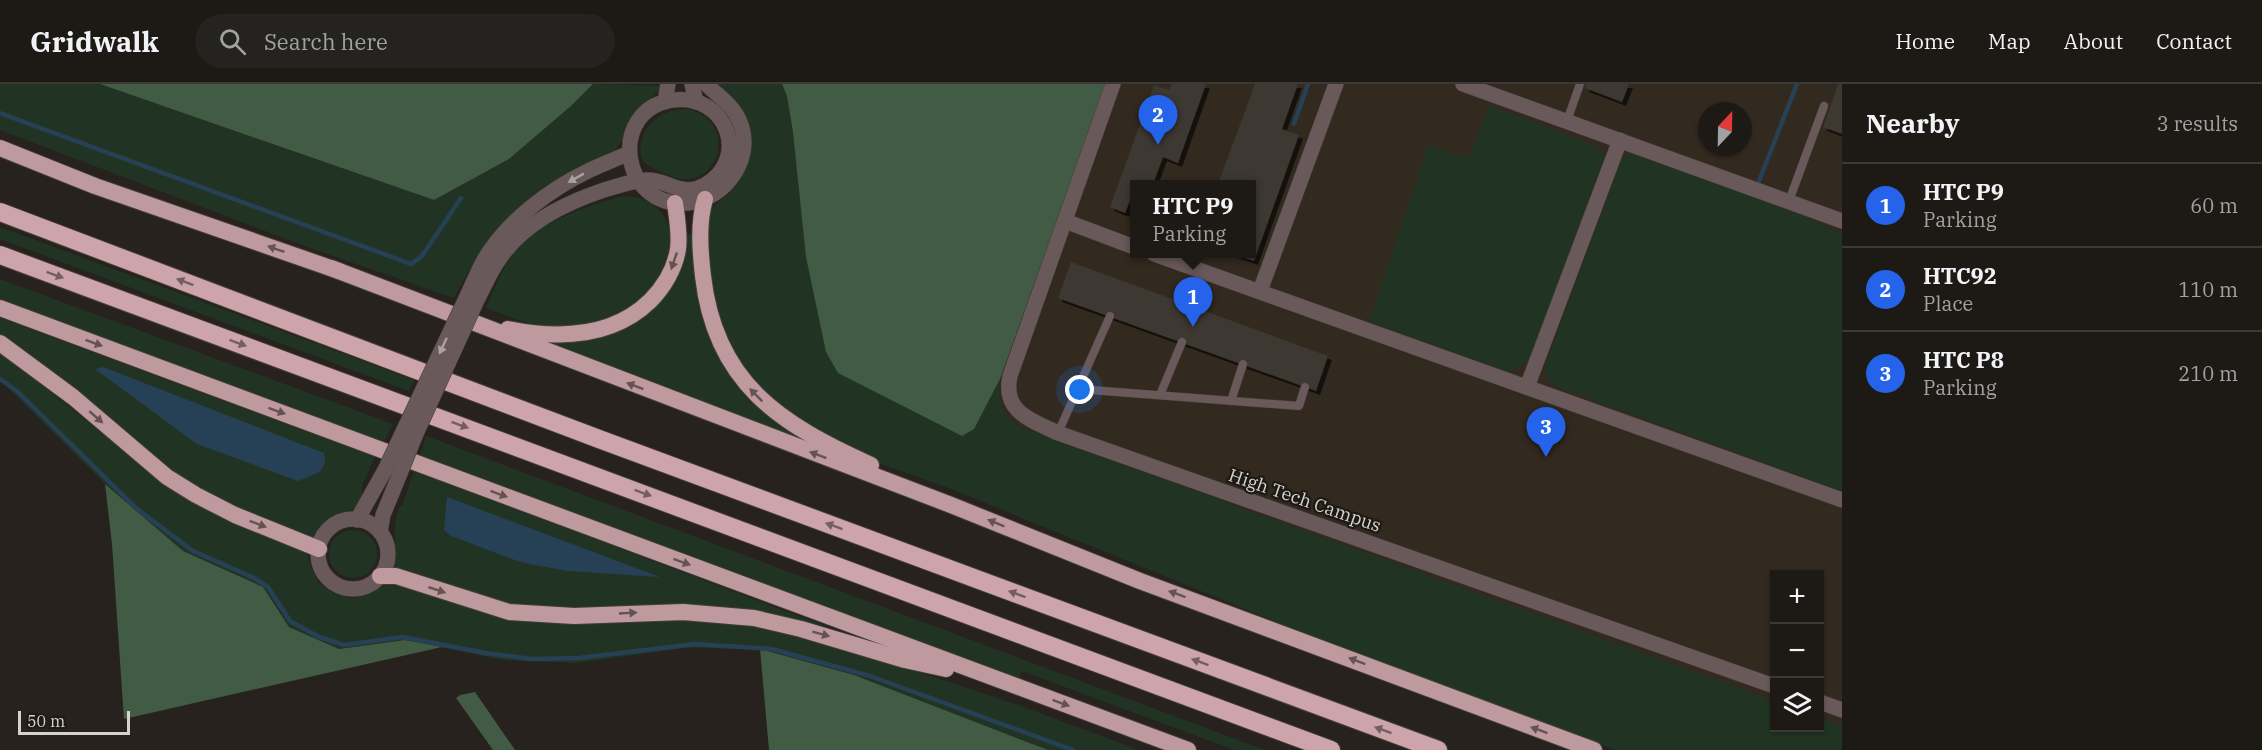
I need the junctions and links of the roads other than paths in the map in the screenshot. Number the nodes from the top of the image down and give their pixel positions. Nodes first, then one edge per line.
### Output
1 (668, 84) edge
2 (692, 84) edge
3 (1113, 84) edge
4 (1336, 84) edge
5 (1463, 84) edge
6 (1580, 84) edge
7 (709, 87) edge
8 (1487, 88) edge
9 (664, 102) junction
10 (696, 102) junction
11 (1824, 106) dead end
12 (1567, 121) junction
13 (1620, 140) junction
14 (0, 148) edge
15 (629, 153) junction
16 (638, 181) junction
17 (705, 192) junction
18 (1789, 201) junction
19 (675, 203) junction
20 (0, 212) edge
21 (1842, 220) edge
22 (1065, 221) junction
23 (1130, 245) edge
24 (0, 255) edge
25 (1165, 258) edge
26 (331, 268) junction
27 (1260, 291) junction
28 (473, 296) junction
29 (0, 308) edge
30 (1110, 316) dead end
31 (1182, 342) dead end
32 (0, 344) edge
33 (1244, 364) dead end
34 (1305, 387) dead end
35 (1527, 387) junction
36 (1078, 389) junction
37 (1160, 395) junction
38 (1231, 401) junction
39 (1058, 433) junction
40 (392, 473) junction
41 (1842, 500) edge
42 (951, 505) junction
43 (357, 520) junction
44 (380, 532) junction
45 (319, 549) junction
46 (380, 576) junction
47 (1006, 682) junction
48 (1770, 685) edge
49 (1824, 703) edge
50 (1842, 710) edge
51 (1188, 750) edge
52 (1331, 750) edge
53 (1438, 750) edge
54 (1594, 750) edge

1 - 9 street
2 - 10 street
3 - 22 street, High Tech Campus
4 - 27 street
5 - 8 street
6 - 12 lane
7 - 17 street
8 - 12 street
9 - 10 street
9 - 15 street
10 - 17 street
11 - 18 lane
12 - 13 street
13 - 18 street
13 - 35 street
26 -> 14 highway
15 - 16 street
15 -> 28 street
16 - 17 street
16 - 19 street
16 - 28 street
17 - 19 street
42 -> 17 highway
18 - 21 street
19 -> 26 highway
53 -> 20 highway
22 - 23 street
22 - 39 street, High Tech Campus
24 -> 52 highway
25 - 27 street
42 -> 26 highway
27 - 35 street
28 - 40 street, bridge
29 -> 47 highway
30 - 36 lane
31 - 37 lane
32 -> 45 highway
33 - 38 lane
34 - 38 lane
35 - 41 street
36 - 37 lane
36 - 39 lane
37 - 38 lane
39 - 48 street, High Tech Campus
40 - 43 street
40 - 44 street
54 -> 42 highway
43 - 44 street
43 - 45 street
44 - 46 street
45 - 46 street
46 -> 47 highway
47 -> 51 highway
49 - 50 street

